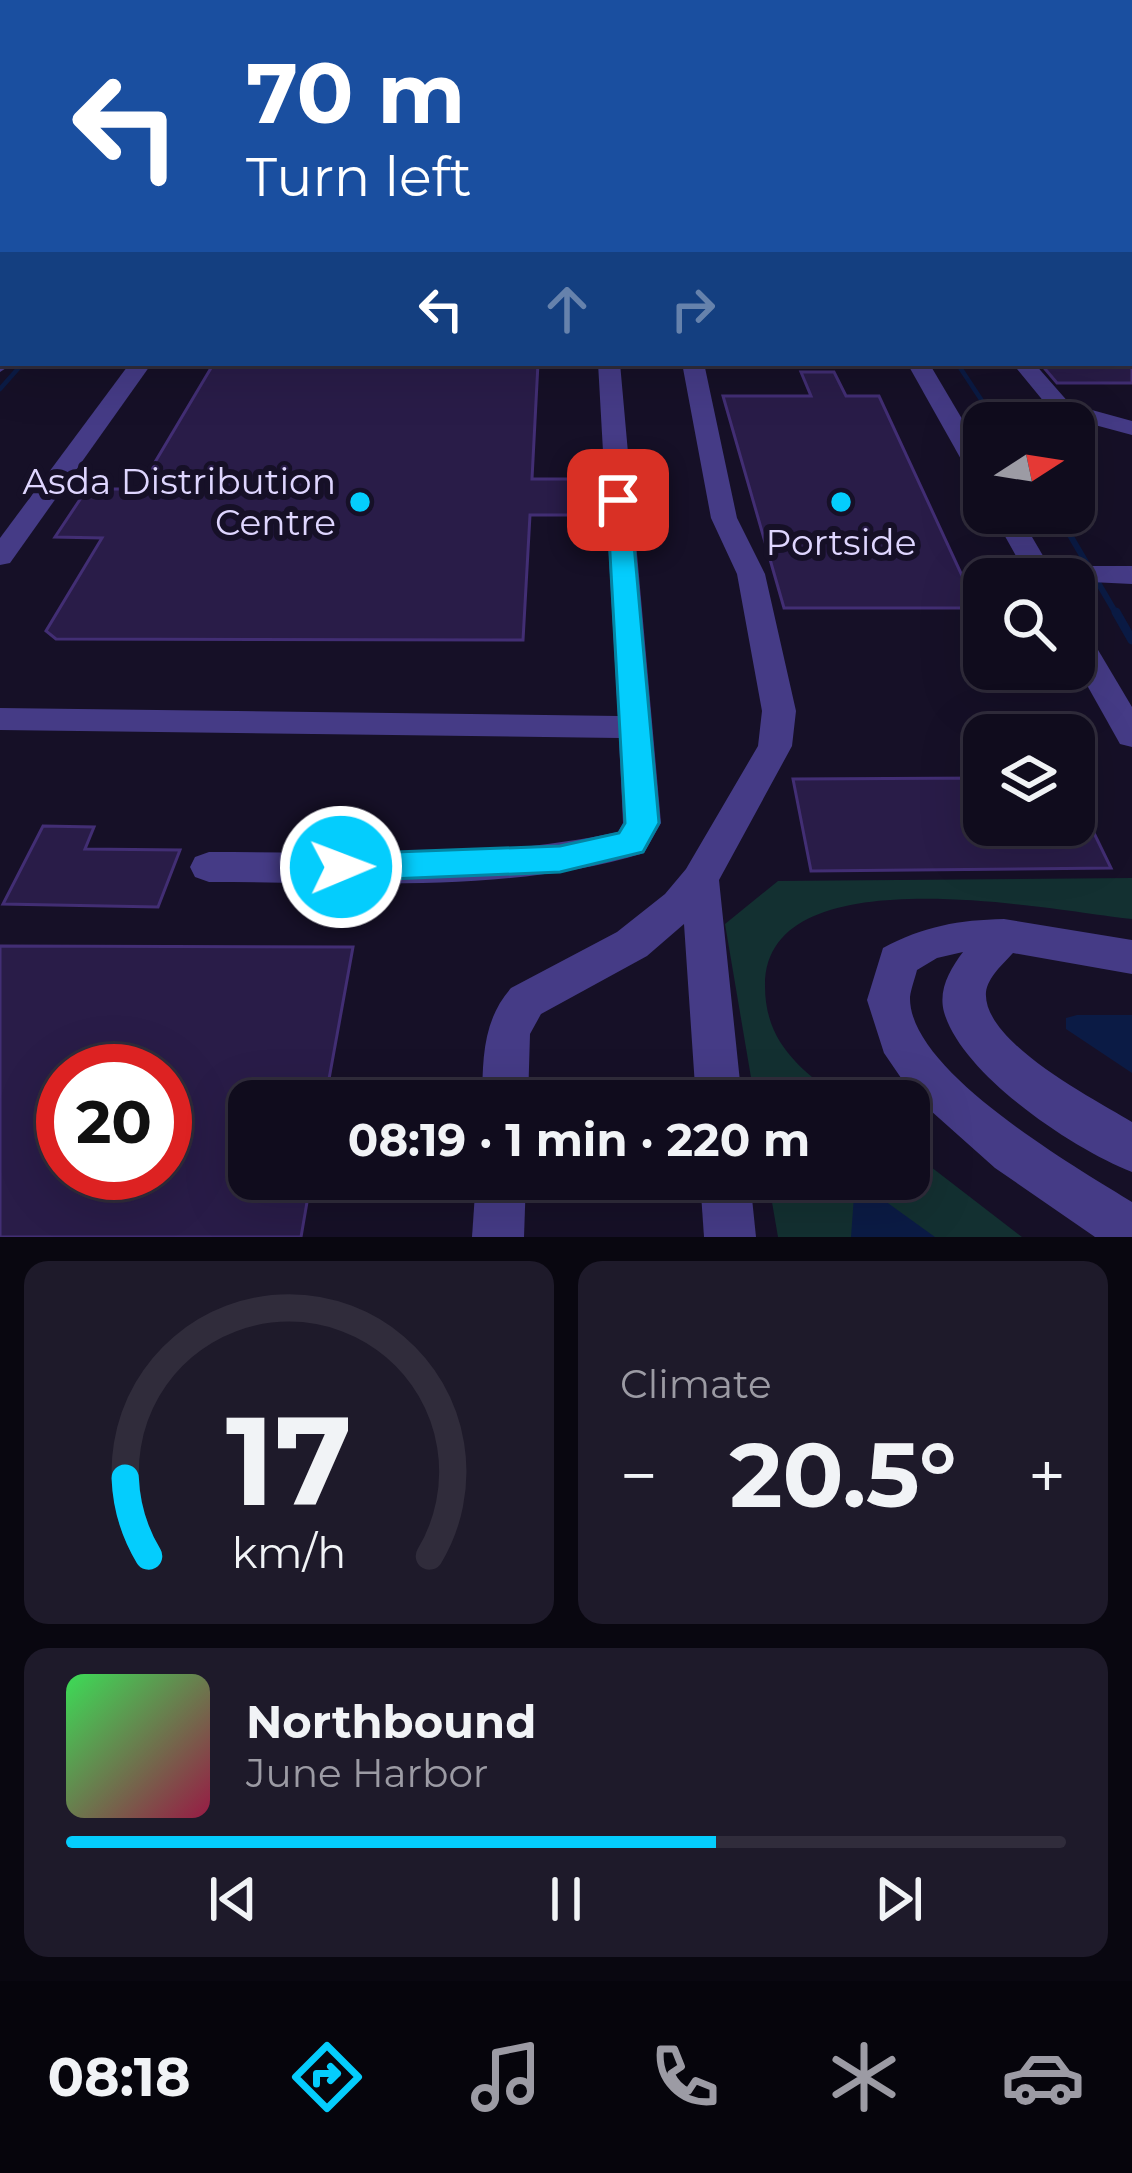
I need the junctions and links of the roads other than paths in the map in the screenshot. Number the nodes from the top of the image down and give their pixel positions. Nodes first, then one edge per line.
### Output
1 (140, 366) edge
2 (609, 366) edge
3 (694, 366) edge
4 (920, 366) edge
5 (1026, 366) edge
6 (1132, 428) edge
7 (963, 441) edge
8 (0, 556) edge
9 (1132, 574) edge
10 (1095, 575) edge
11 (1095, 671) edge
12 (0, 719) edge
13 (634, 727) junction
14 (1132, 736) edge
15 (209, 867) dead end
16 (700, 880) junction
17 (1004, 935) junction
18 (1119, 948) edge
19 (507, 1080) edge
20 (716, 1080) edge
21 (1132, 1149) edge
22 (500, 1200) edge
23 (727, 1200) edge
24 (1132, 1232) edge
25 (498, 1237) edge
26 (730, 1237) edge

1 - 8 street
2 - 13 street
3 - 16 street
4 - 7 street
5 - 6 street
9 - 10 street
11 - 14 street
12 - 13 street
13 - 15 street
16 - 19 street
16 - 20 street
17 - 18 street
17 - 21 street
17 - 24 street
22 - 25 street
23 - 26 street

